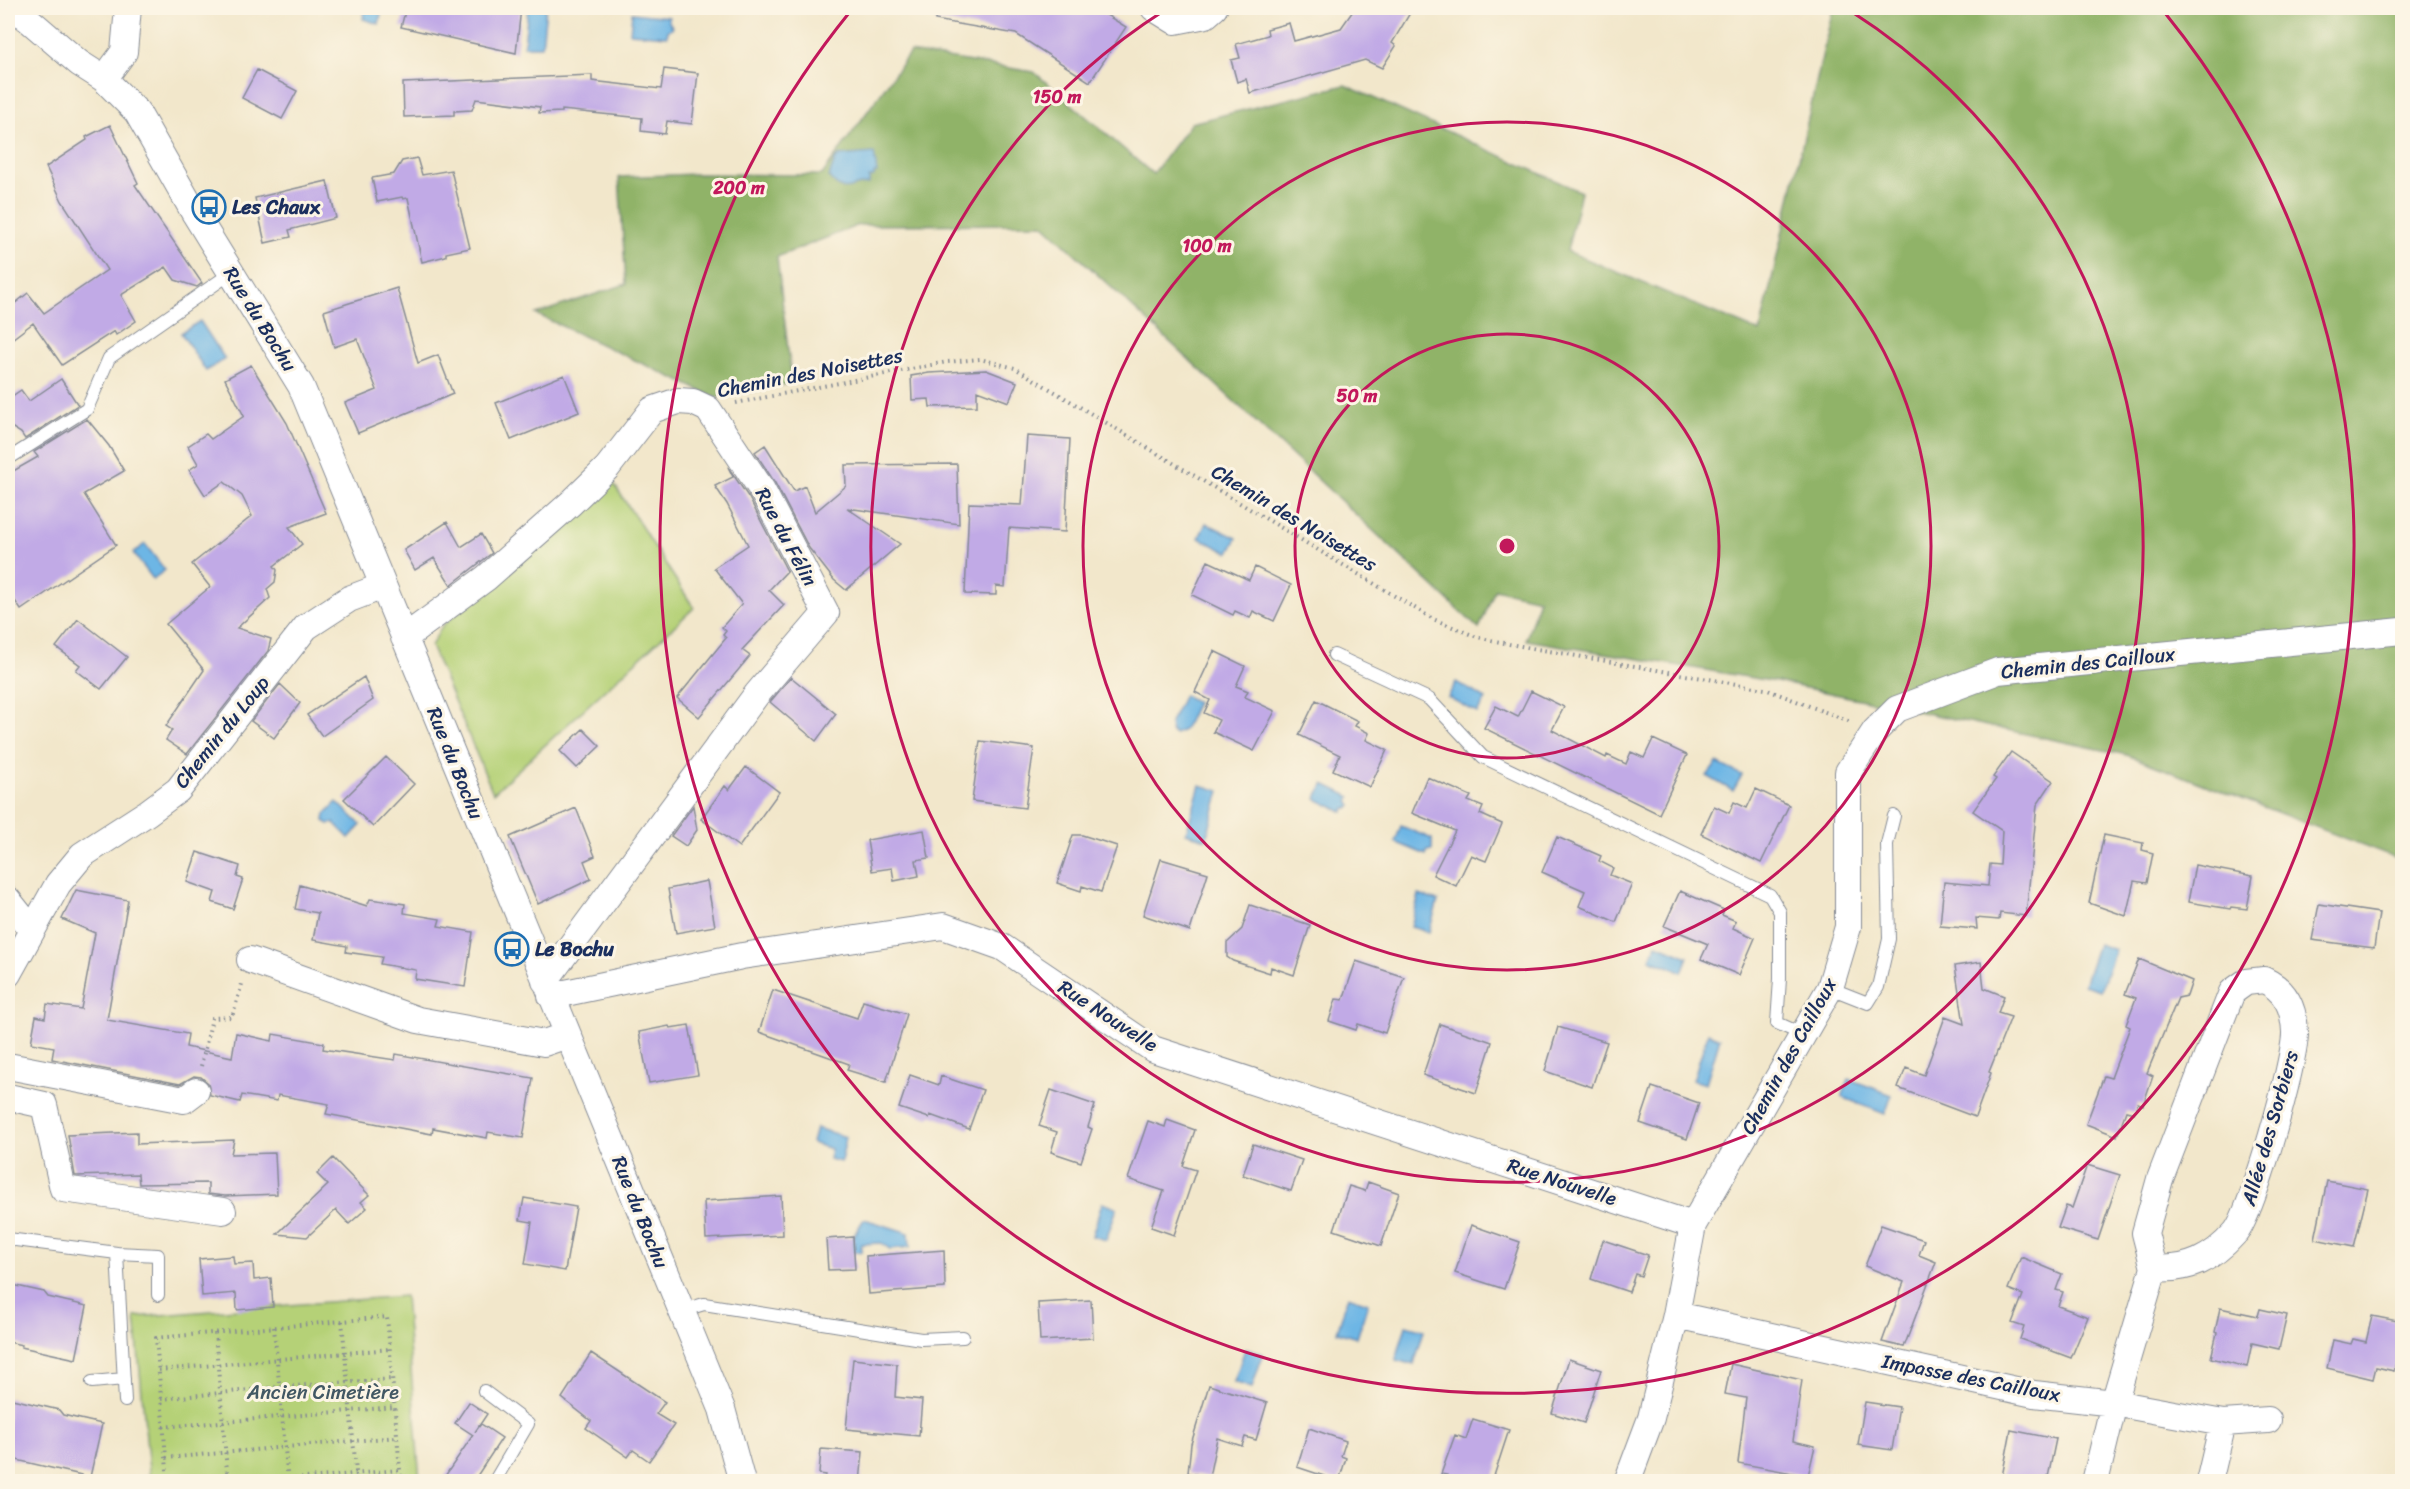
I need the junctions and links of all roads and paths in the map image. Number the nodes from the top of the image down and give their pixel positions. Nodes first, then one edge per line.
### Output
1 (15, 8) edge
2 (128, 8) edge
3 (1154, 8) edge
4 (1214, 8) edge
5 (104, 78) junction
6 (231, 273) junction
7 (708, 409) junction
8 (8, 459) edge
9 (383, 586) junction
10 (2403, 631) edge
11 (404, 638) junction
12 (1334, 655) dead end
13 (1875, 731) junction
14 (1894, 816) dead end
15 (8, 900) edge
16 (31, 929) junction
17 (250, 960) joint
18 (8, 975) edge
19 (548, 988) junction
20 (1830, 988) junction
21 (567, 1035) junction
22 (1804, 1035) junction
23 (8, 1066) edge
24 (196, 1091) joint
25 (8, 1098) edge
26 (223, 1211) dead end
27 (1693, 1225) junction
28 (8, 1239) edge
29 (117, 1253) junction
30 (2154, 1268) junction
31 (158, 1295) dead end
32 (681, 1311) junction
33 (1676, 1315) junction
34 (342, 1321) junction
35 (274, 1327) junction
36 (215, 1333) junction
37 (963, 1337) dead end
38 (390, 1349) junction
39 (346, 1353) junction
40 (277, 1359) junction
41 (217, 1365) junction
42 (159, 1370) junction
43 (393, 1378) junction
44 (124, 1379) junction
45 (92, 1382) dead end
46 (348, 1382) junction
47 (279, 1387) junction
48 (484, 1391) dead end
49 (220, 1393) junction
50 (161, 1399) junction
51 (125, 1401) dead end
52 (2114, 1403) junction
53 (395, 1407) junction
54 (351, 1411) junction
55 (282, 1417) junction
56 (2268, 1420) dead end
57 (222, 1422) junction
58 (2223, 1423) junction
59 (163, 1427) junction
60 (397, 1437) junction
61 (354, 1441) junction
62 (285, 1447) junction
63 (225, 1453) junction
64 (166, 1458) junction
65 (400, 1470) junction
66 (357, 1474) junction
67 (288, 1480) edge
68 (168, 1482) edge
69 (228, 1482) edge
70 (259, 1482) edge
71 (357, 1482) edge
72 (401, 1482) edge
73 (494, 1482) edge
74 (742, 1482) edge
75 (1627, 1482) edge
76 (2095, 1482) edge
77 (2209, 1482) edge

1 - 5 street, Rue du Bochu
2 - 5 street
3 - 4 street
5 - 6 street, Rue du Bochu
6 - 8 lane
6 - 9 street, Rue du Bochu
7 - 11 street
7 - 13 path, Chemin des Noisettes
7 - 19 street, Rue du Félin
9 - 11 street, Rue du Bochu
9 - 16 street, Chemin du Loup
10 - 13 street, Chemin des Cailloux
11 - 19 street, Rue du Bochu
12 - 22 lane
13 - 20 street, Chemin des Cailloux
14 - 20 lane
15 - 16 street
16 - 18 street, Chemin du Loup
17 - 21 street
17 - 24 path
19 - 21 street, Rue du Bochu
19 - 27 street, Rue Nouvelle
20 - 22 street, Chemin des Cailloux
21 - 32 street, Rue du Bochu
22 - 27 street, Chemin des Cailloux
23 - 24 street
25 - 26 street
27 - 33 street, Chemin des Cailloux
28 - 29 lane
29 - 31 lane
29 - 44 lane
30 - 30 street, Allée des Sorbiers
30 - 52 street
32 - 37 lane
32 - 74 street, Rue du Bochu
33 - 52 street, Impasse des Cailloux
33 - 75 street, Chemin des Cailloux
34 - 35 path
34 - 38 path
34 - 39 path
35 - 36 path
35 - 40 path
36 - 41 path
36 - 42 path
38 - 39 path
38 - 43 path
39 - 40 path
39 - 46 path
40 - 41 path
40 - 47 path
41 - 42 path
41 - 49 path
42 - 50 path
43 - 46 path
43 - 53 path
44 - 45 lane
44 - 51 lane
46 - 47 path
46 - 54 path
47 - 49 path
47 - 55 path
48 - 73 lane
49 - 50 path
49 - 57 path
50 - 59 path
52 - 58 street, Impasse des Cailloux
52 - 76 street
53 - 54 path
53 - 60 path
54 - 55 path
54 - 61 path
55 - 57 path
55 - 62 path
56 - 58 street, Impasse des Cailloux
57 - 59 path
57 - 63 path
58 - 77 street
59 - 64 path
60 - 61 path
60 - 65 path
61 - 62 path
61 - 66 path
62 - 63 path
62 - 67 path
63 - 64 path
63 - 69 path
64 - 68 path
65 - 66 path
65 - 72 path
66 - 67 path
66 - 71 path
67 - 70 path

